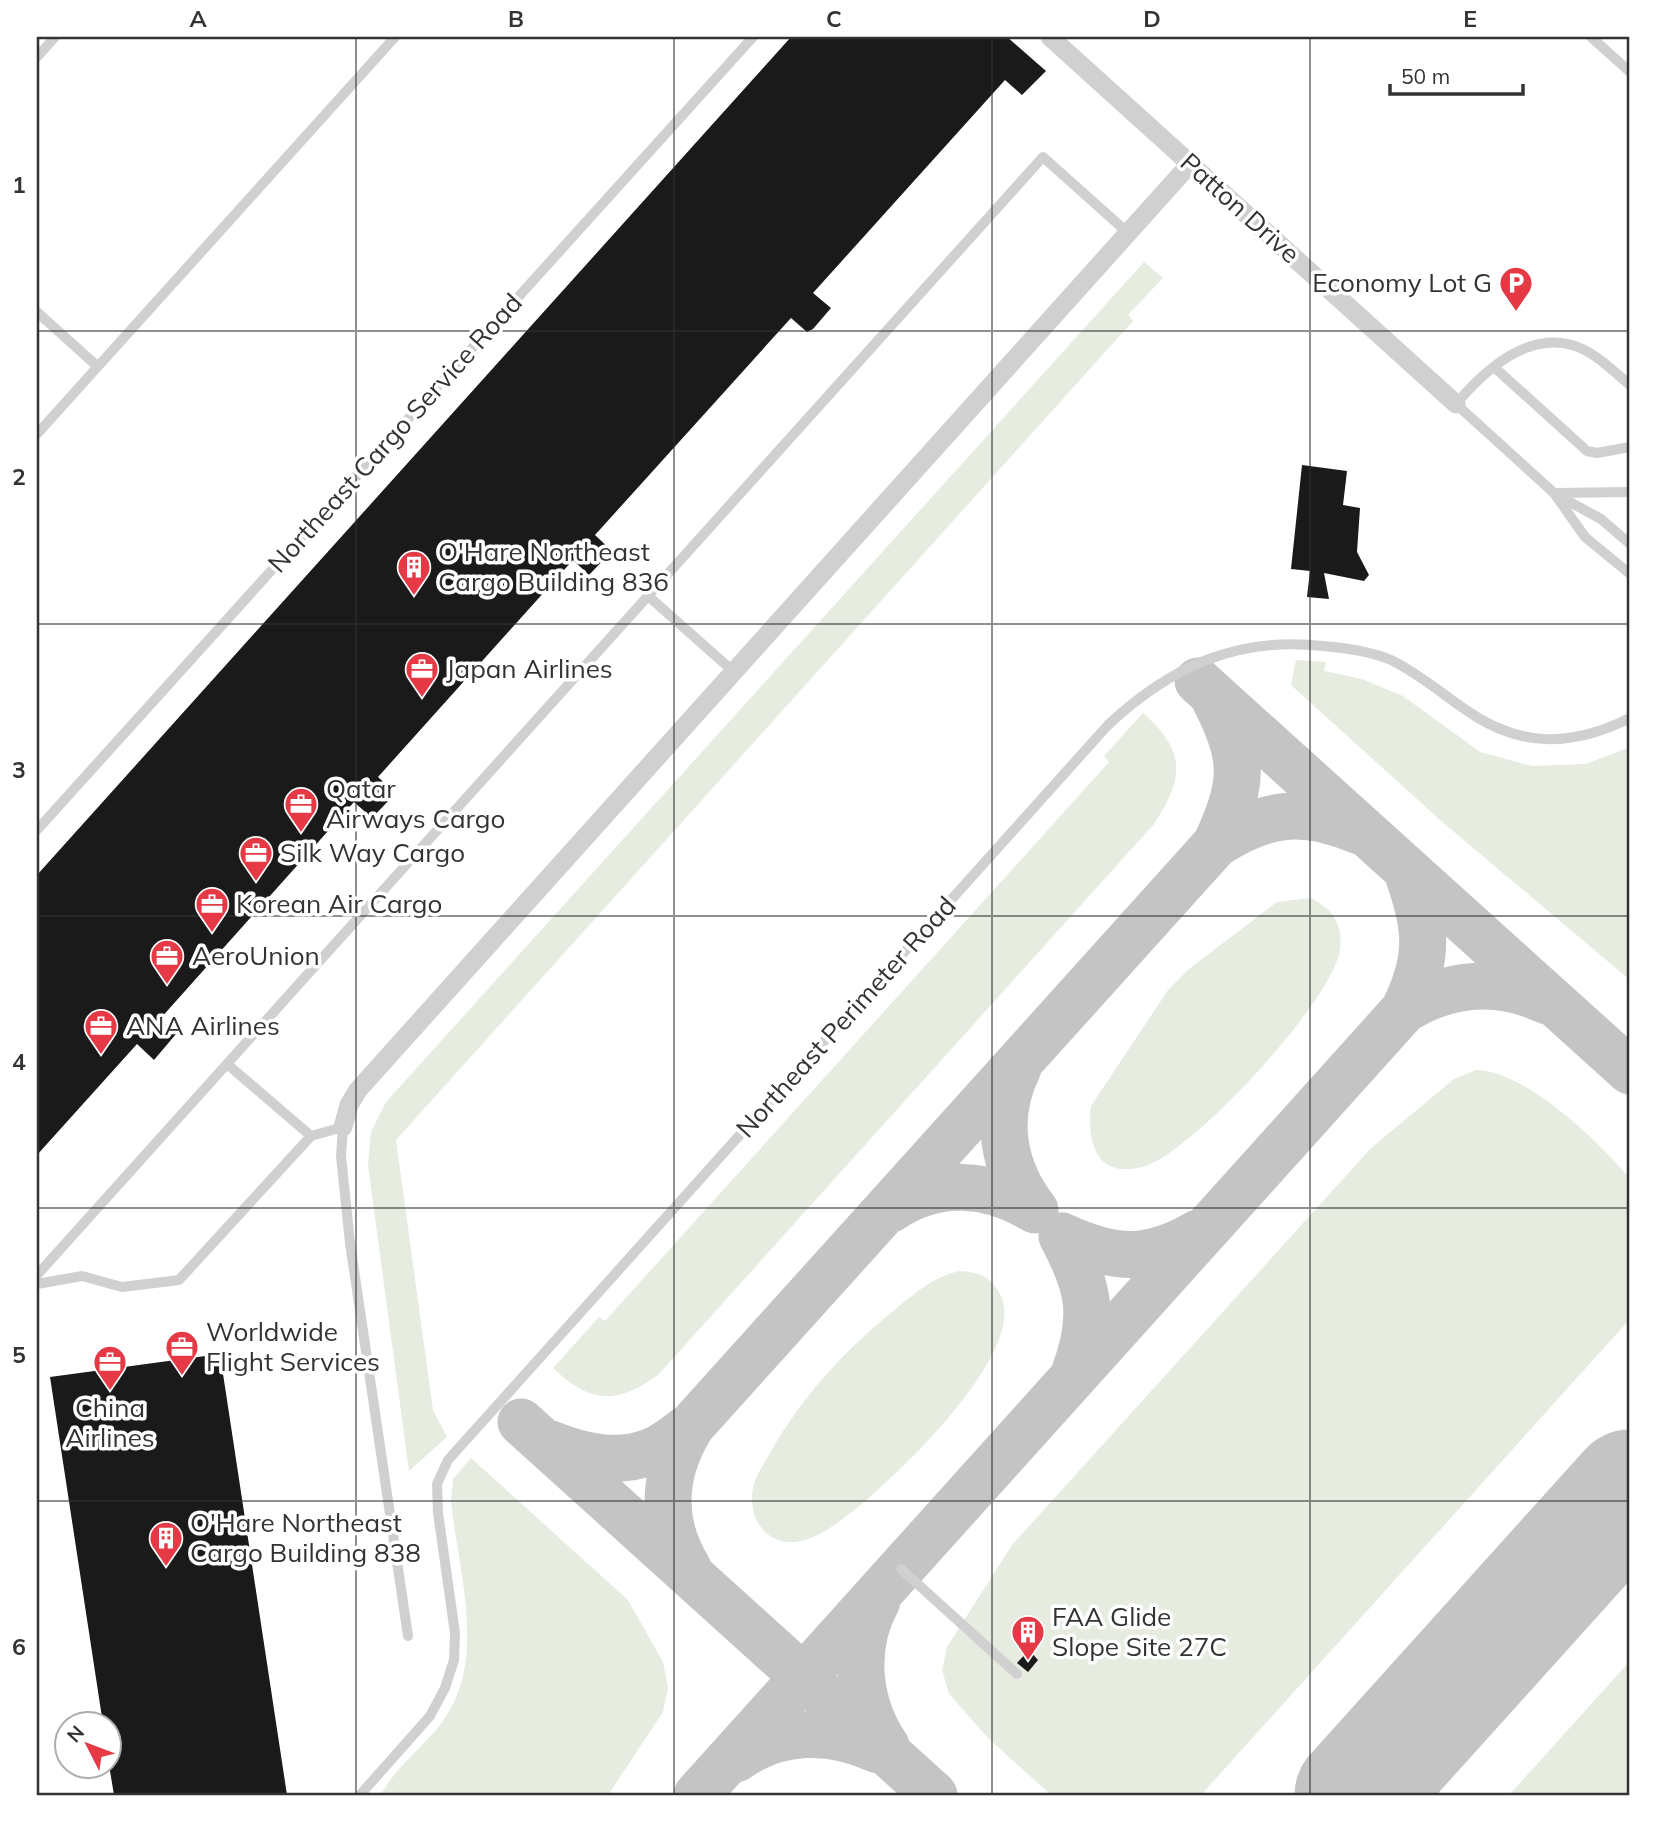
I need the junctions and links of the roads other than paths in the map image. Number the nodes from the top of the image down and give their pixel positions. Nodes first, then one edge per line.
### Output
1 (55, 37) edge
2 (395, 37) edge
3 (753, 37) edge
4 (1051, 37) edge
5 (1591, 37) edge
6 (37, 57) edge
7 (1630, 72) edge
8 (1191, 164) junction
9 (1128, 233) junction
10 (37, 312) edge
11 (97, 366) junction
12 (1494, 367) junction
13 (1630, 385) edge
14 (1456, 404) junction
15 (37, 434) edge
16 (1630, 447) edge
17 (1630, 492) edge
18 (1554, 493) junction
19 (1630, 544) edge
20 (1630, 574) edge
21 (647, 595) junction
22 (734, 672) junction
23 (1630, 718) edge
24 (37, 830) edge
25 (227, 1064) junction
26 (343, 1127) junction
27 (311, 1136) junction
28 (37, 1275) edge
29 (37, 1284) edge
30 (901, 1569) dead end
31 (408, 1636) dead end
32 (1017, 1674) dead end
33 (360, 1795) edge

1 - 6 lane
2 - 11 lane
3 - 24 lane, Northeast Cargo Service Road
4 - 8 street, Patton Drive
5 - 7 lane
8 - 9 street
8 - 14 street, Patton Drive
9 - 21 lane
9 - 22 street
10 - 11 lane
11 - 15 lane
12 - 13 lane
12 - 14 lane
12 - 16 lane
14 - 18 lane, Patton Drive
17 - 18 lane
18 - 19 lane, Patton Drive
18 - 20 lane, Patton Drive
21 - 22 lane
21 - 25 lane
22 - 26 street
23 - 33 lane, Northeast Perimeter Road
25 - 27 lane
25 - 28 lane
26 - 27 lane
26 - 31 lane
27 - 29 lane
30 - 32 lane

